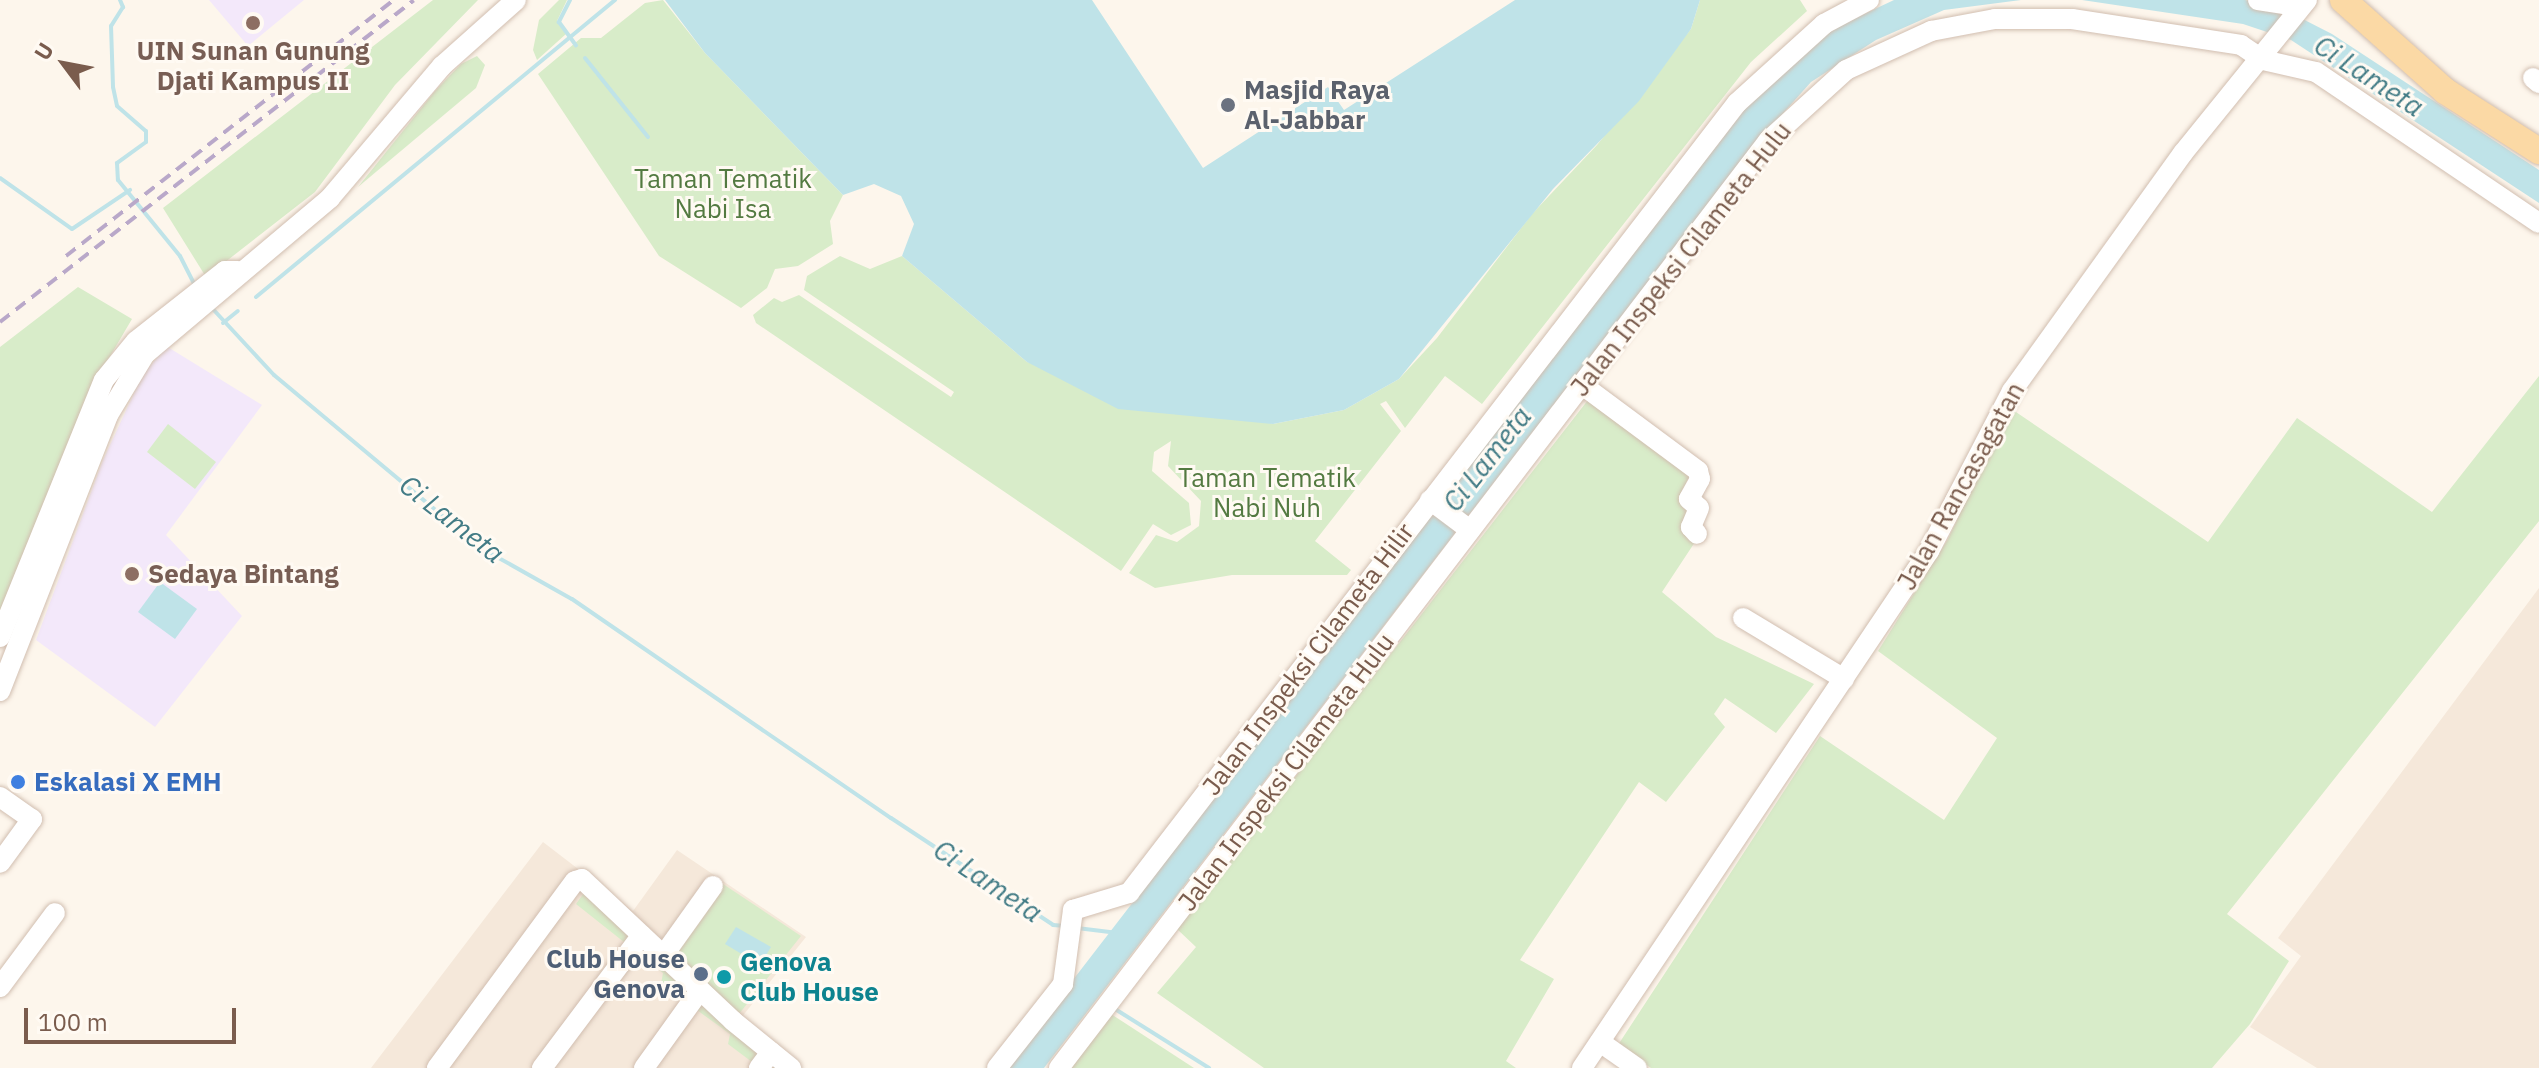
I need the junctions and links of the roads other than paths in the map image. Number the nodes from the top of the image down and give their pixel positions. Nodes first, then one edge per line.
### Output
1 (516, 0) edge
2 (1869, 0) edge
3 (2258, 0) edge
4 (2343, 0) edge
5 (2304, 4) edge
6 (2266, 56) junction
7 (2539, 151) edge
8 (2539, 223) edge
9 (1581, 384) junction
10 (74, 478) junction
11 (1433, 502) junction
12 (1466, 527) junction
13 (1697, 534) dead end
14 (1743, 618) dead end
15 (0, 637) edge
16 (1844, 679) junction
17 (0, 691) edge
18 (0, 797) edge
19 (0, 863) edge
20 (713, 886) dead end
21 (55, 913) dead end
22 (642, 935) junction
23 (663, 956) junction
24 (0, 987) edge
25 (700, 990) junction
26 (1600, 1042) junction
27 (765, 1060) edge
28 (437, 1068) edge
29 (542, 1068) edge
30 (644, 1068) edge
31 (791, 1068) edge
32 (997, 1068) edge
33 (1059, 1068) edge
34 (1582, 1068) edge
35 (1637, 1068) edge

1 - 10 street
2 - 11 street, Jalan Inspeksi Cilameta Hilir
3 - 5 street
4 - 7 main road
5 - 6 street, Jalan Rancasagatan
6 - 8 street, Jalan Inspeksi Cilameta Hulu
6 - 9 street, Jalan Inspeksi Cilameta Hulu
6 - 16 street, Jalan Rancasagatan
9 - 12 street, Jalan Inspeksi Cilameta Hulu
9 - 13 street
10 - 15 street
10 - 17 street
11 - 12 street
11 - 32 street, Jalan Inspeksi Cilameta Hilir
12 - 33 street, Jalan Inspeksi Cilameta Hulu
14 - 16 street
16 - 26 street, Jalan Rancasagatan
18 - 19 street
20 - 23 street
21 - 24 street
22 - 23 street
22 - 28 street
22 - 29 street
23 - 25 street
25 - 27 street
25 - 30 street
26 - 34 street, Jalan Rancasagatan
26 - 35 street
27 - 31 street

